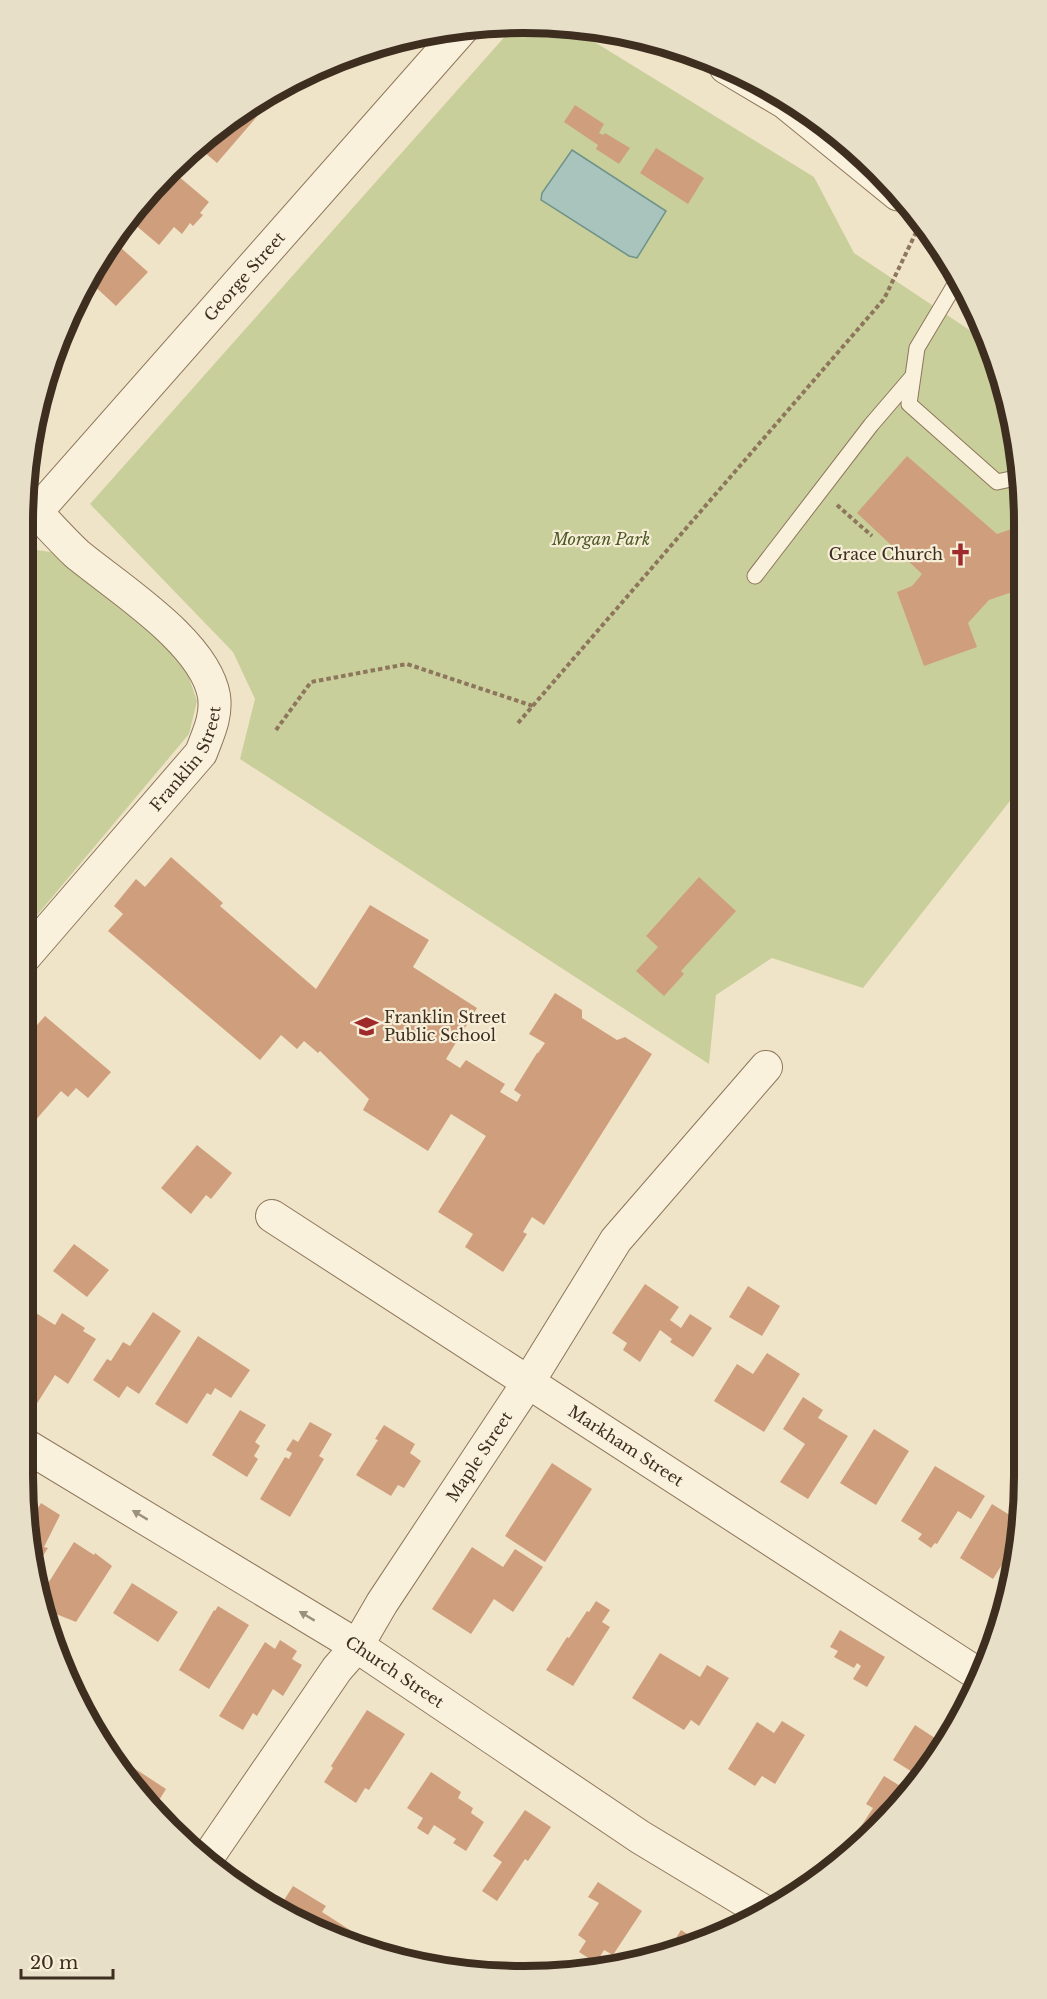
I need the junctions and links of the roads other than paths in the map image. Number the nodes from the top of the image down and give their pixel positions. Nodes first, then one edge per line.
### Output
1 (455, 38) edge
2 (953, 288) edge
3 (913, 376) junction
4 (1012, 479) edge
5 (33, 515) edge
6 (33, 521) edge
7 (755, 576) dead end
8 (33, 947) edge
9 (766, 1067) dead end
10 (272, 1216) dead end
11 (529, 1382) junction
12 (33, 1451) edge
13 (357, 1646) junction
14 (973, 1671) edge
15 (211, 1853) edge
16 (755, 1907) edge

1 - 5 street, George Street
2 - 3 lane
3 - 4 lane
3 - 7 lane
6 - 8 street, Franklin Street
9 - 11 street, Maple Street
10 - 11 street, Markham Street
11 - 13 street, Maple Street
11 - 14 street, Markham Street
13 -> 12 street, Church Street
13 - 15 street, Maple Street
13 - 16 street, Church Street

